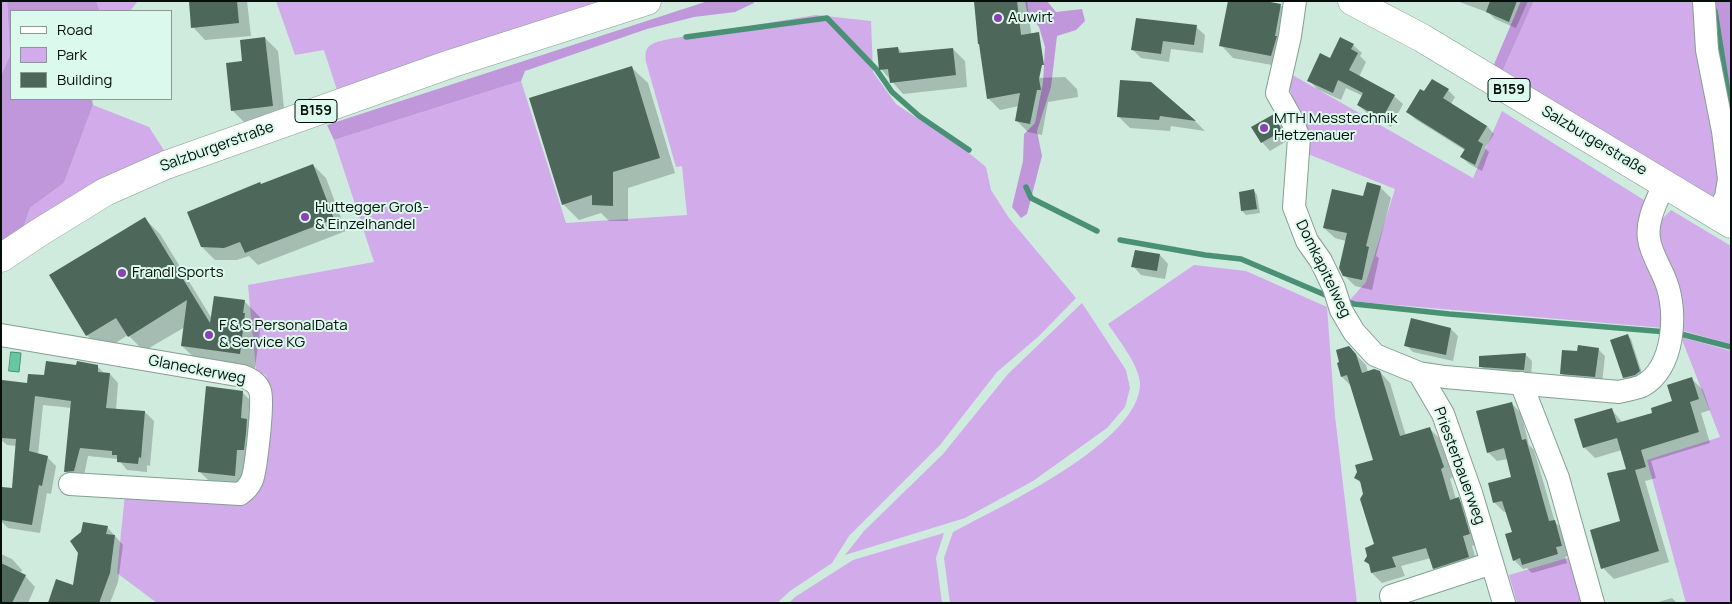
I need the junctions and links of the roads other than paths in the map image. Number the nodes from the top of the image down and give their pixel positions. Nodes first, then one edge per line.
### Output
1 (647, 1) edge
2 (1295, 1) edge
3 (1352, 1) edge
4 (1704, 1) edge
5 (1664, 184) junction
6 (1723, 211) edge
7 (1, 258) edge
8 (1, 335) edge
9 (1419, 373) junction
10 (1521, 383) junction
11 (70, 484) dead end
12 (1492, 563) junction
13 (1391, 596) dead end
14 (1504, 603) edge
15 (1593, 603) edge

1 - 7 main road, Salzburgerstraße / B159
2 - 9 street, Domkapitelweg
3 - 5 main road, Salzburgerstraße / B159
4 - 6 street
5 - 6 main road, Salzburgerstraße / B159
5 - 10 street, Domkapitelweg
8 - 11 street, Glaneckerweg
9 - 10 street, Domkapitelweg
9 - 12 street, Priesterbauerweg
10 - 15 street
12 - 13 street
12 - 14 street, Priesterbauerweg

